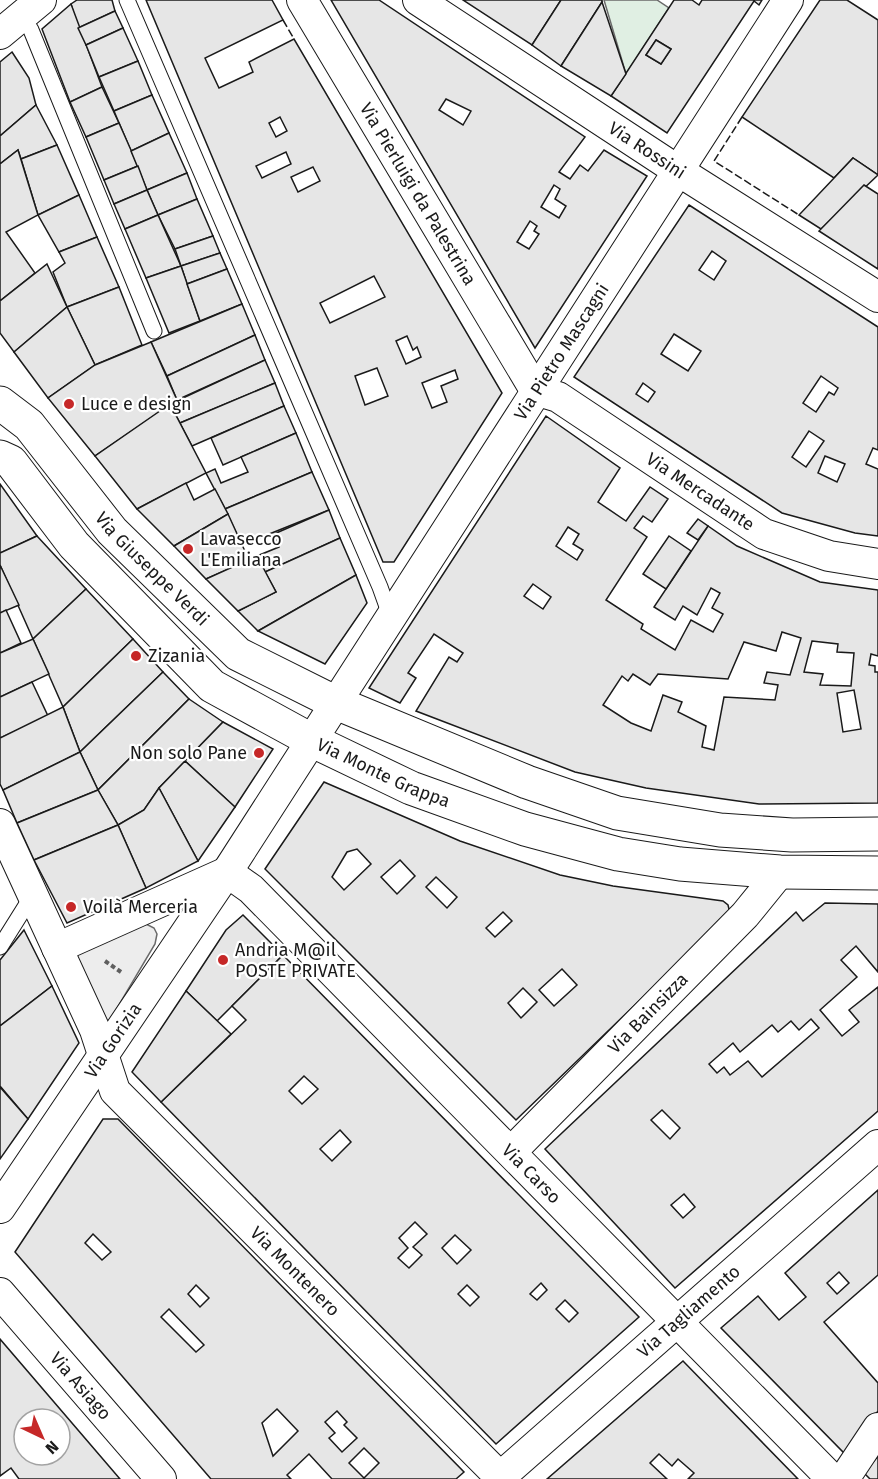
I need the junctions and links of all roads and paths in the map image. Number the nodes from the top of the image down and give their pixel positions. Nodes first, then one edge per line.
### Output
1 (127, 0) edge
2 (302, 0) edge
3 (418, 0) edge
4 (788, 0) edge
5 (21, 17) edge
6 (676, 170) junction
7 (878, 297) edge
8 (154, 331) dead end
9 (535, 390) junction
10 (0, 403) edge
11 (0, 457) edge
12 (878, 564) edge
13 (390, 615) junction
14 (334, 702) junction
15 (311, 740) junction
16 (0, 824) edge
17 (878, 834) edge
18 (227, 872) junction
19 (780, 872) junction
20 (878, 873) edge
21 (32, 896) junction
22 (0, 947) edge
23 (57, 948) junction
24 (103, 1055) junction
25 (878, 1145) edge
26 (511, 1152) junction
27 (0, 1208) edge
28 (0, 1293) edge
29 (677, 1321) junction
30 (878, 1428) edge
31 (500, 1478) edge
32 (161, 1479) edge
33 (832, 1479) edge
34 (844, 1479) edge

1 - 13 lane
2 - 9 street, Via Pierluigi da Palestrina
3 - 6 street, Via Rossini
4 - 6 street, Via Pietro Mascagni
5 - 8 lane
6 - 7 street, Via Rossini
6 - 9 street, Via Pietro Mascagni
9 - 12 street, Via Mercadante
9 - 13 street, Via Pietro Mascagni
10 - 14 main road, Via Giuseppe Verdi
11 - 15 main road
13 - 14 street, Via Pietro Mascagni
14 - 15 street, Via Monte Grappa
14 - 17 main road
15 - 18 street, Via Gorizia
15 - 19 main road, Via Monte Grappa
16 - 21 street, Via Montenero
18 - 23 street
18 - 24 street, Via Gorizia
18 - 26 street, Via Carso
19 - 20 main road, Via Monte Grappa
19 - 26 street, Via Bainsizza
21 - 22 lane
21 - 23 street, Via Montenero
23 - 24 street, Via Montenero
24 - 27 street, Via Gorizia
24 - 31 street, Via Montenero
25 - 29 street, Via Tagliamento
26 - 29 street, Via Carso
28 - 32 street, Via Asiago
29 - 31 street, Via Tagliamento
29 - 33 street, Via Carso
30 - 34 street

